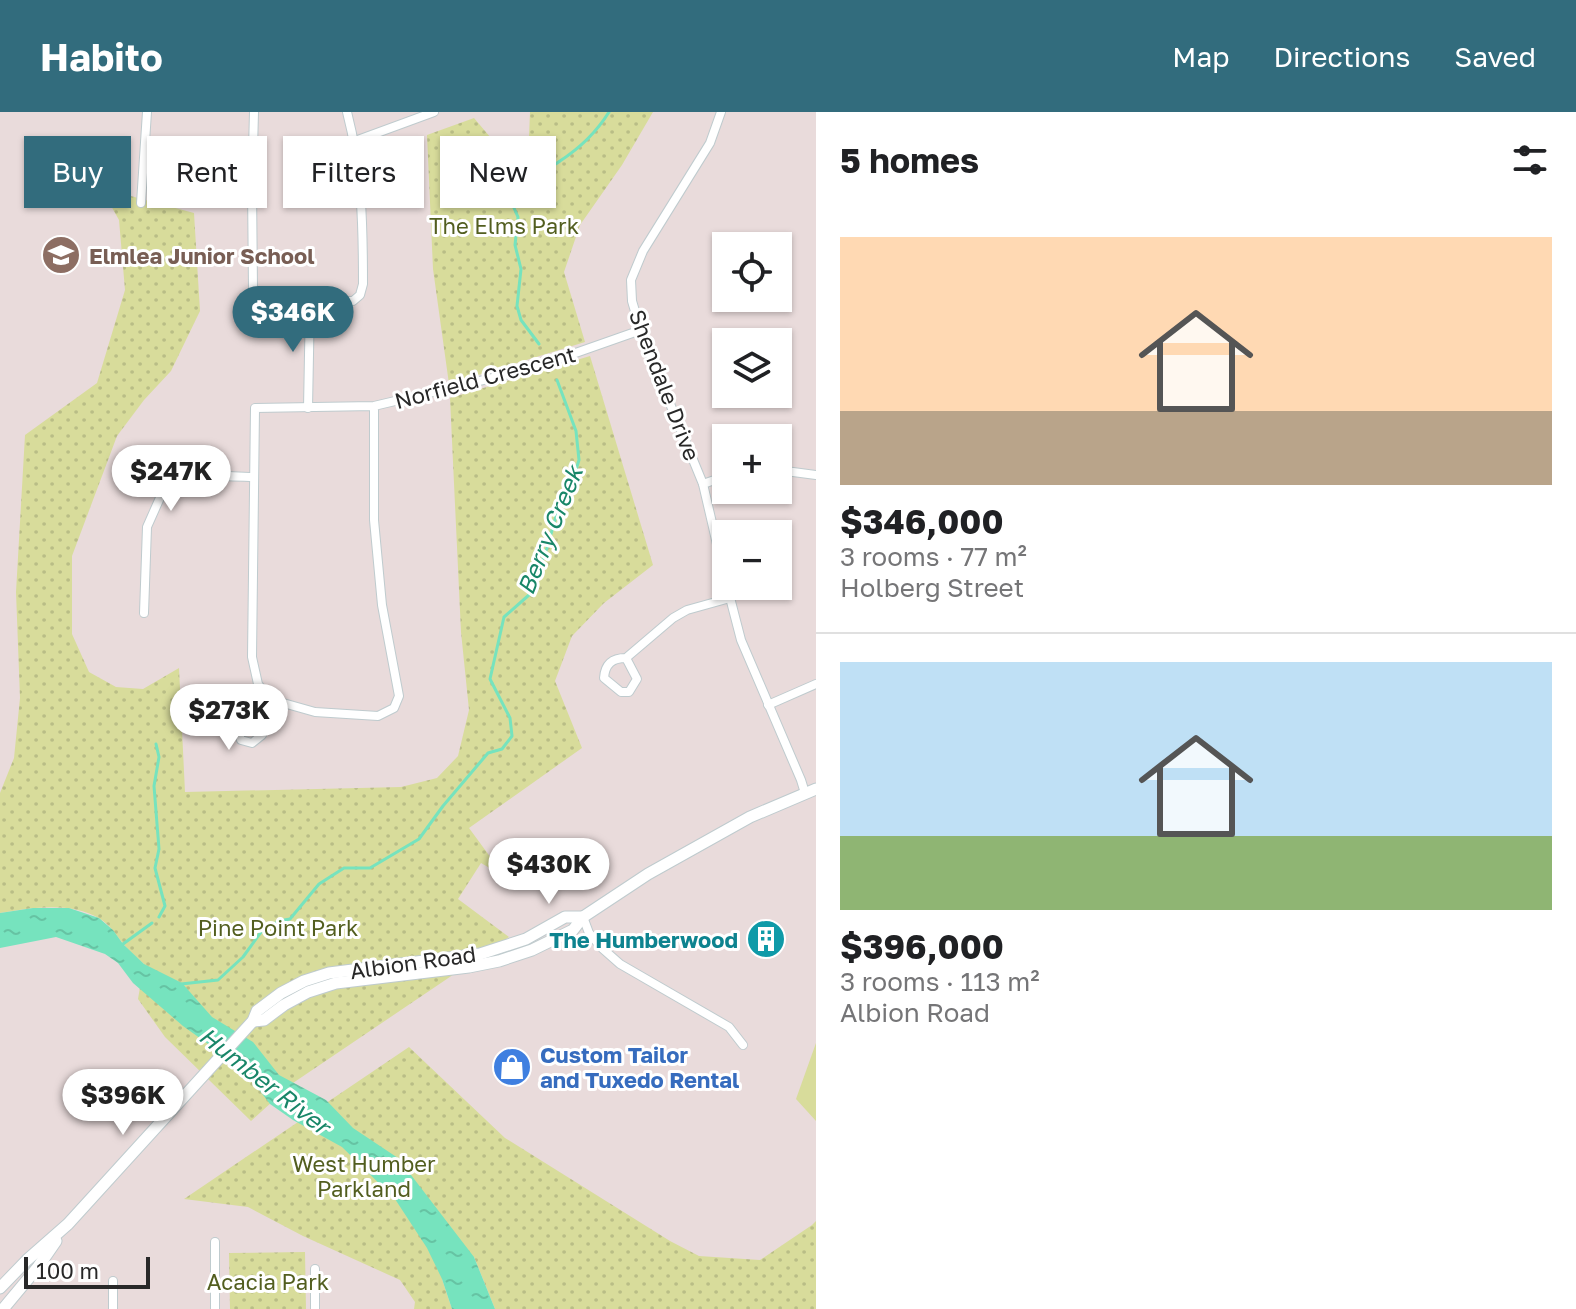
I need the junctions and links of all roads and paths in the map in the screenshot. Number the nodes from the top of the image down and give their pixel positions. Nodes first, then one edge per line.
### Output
1 (147, 112) edge
2 (254, 112) edge
3 (347, 112) edge
4 (434, 112) edge
5 (721, 112) edge
6 (354, 136) edge
7 (369, 136) edge
8 (141, 203) dead end
9 (362, 208) edge
10 (310, 301) junction
11 (641, 330) junction
12 (374, 406) junction
13 (308, 408) junction
14 (792, 472) edge
15 (816, 475) edge
16 (254, 477) junction
17 (712, 481) edge
18 (703, 484) junction
19 (712, 523) edge
20 (723, 600) edge
21 (731, 600) edge
22 (144, 613) dead end
23 (626, 658) junction
24 (816, 684) edge
25 (269, 699) junction
26 (768, 705) junction
27 (260, 710) dead end
28 (810, 791) edge
29 (583, 917) junction
30 (743, 1045) dead end
31 (68, 1224) junction
32 (215, 1242) dead end
33 (315, 1269) dead end
34 (113, 1281) dead end
35 (0, 1288) edge
36 (3, 1309) edge
37 (113, 1309) edge
38 (215, 1309) edge
39 (315, 1309) edge

1 - 8 street
2 - 10 street
3 - 6 street
4 - 7 street
5 - 11 street, Shendale Drive
9 - 10 street
10 - 13 street
11 - 12 street, Norfield Crescent
11 - 18 street, Shendale Drive
12 - 13 street, Norfield Crescent
12 - 25 street, Norfield Crescent
13 - 16 street, Norfield Crescent
14 - 15 street
16 - 22 street
16 - 25 street, Norfield Crescent
17 - 18 street
18 - 19 street, Shendale Drive
20 - 23 street
21 - 26 street, Shendale Drive
23 - 23 street
24 - 26 street
25 - 27 street
26 - 28 street, Shendale Drive
28 - 29 main road, Albion Road
29 - 30 street
29 - 31 main road, Albion Road
31 - 35 main road, Albion Road
31 - 36 main road, Albion Road
32 - 38 street
33 - 39 street
34 - 37 street

